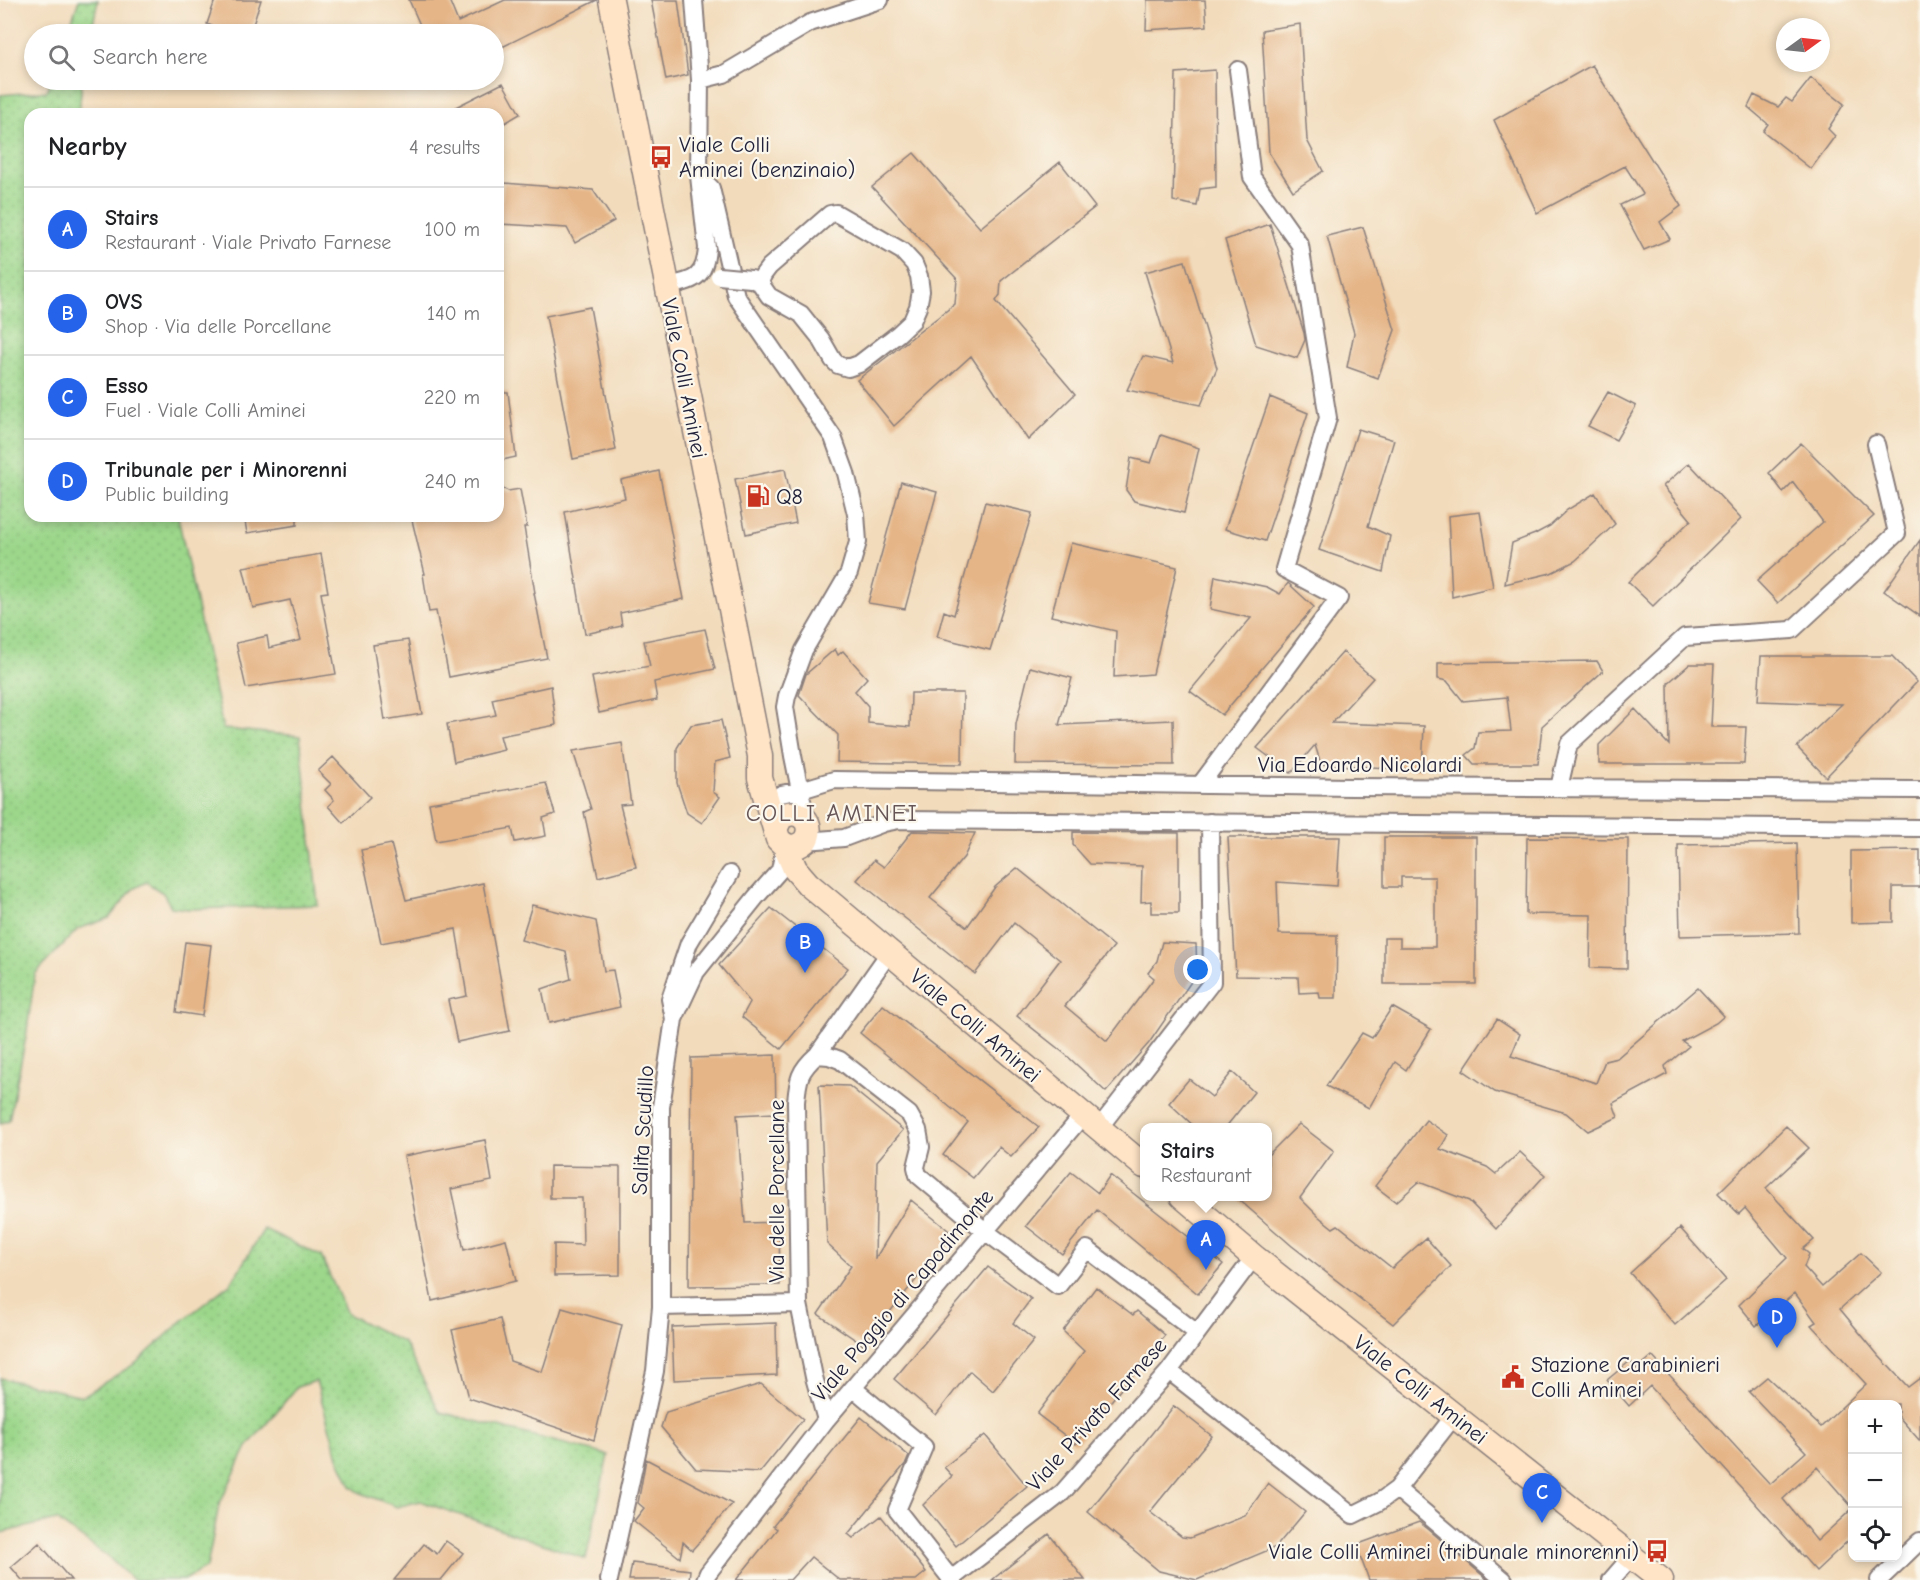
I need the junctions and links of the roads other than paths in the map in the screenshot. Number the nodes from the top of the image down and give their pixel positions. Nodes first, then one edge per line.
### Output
1 (611, 0) edge
2 (694, 0) edge
3 (880, 0) edge
4 (1238, 69) dead end
5 (700, 80) junction
6 (699, 176) junction
7 (701, 273) junction
8 (756, 281) junction
9 (667, 286) junction
10 (1876, 444) dead end
11 (760, 756) junction
12 (1200, 785) junction
13 (1559, 788) junction
14 (1920, 790) edge
15 (793, 819) junction
16 (1210, 822) junction
17 (1920, 828) edge
18 (730, 874) dead end
19 (889, 953) junction
20 (674, 1019) junction
21 (816, 1055) junction
22 (1091, 1122) junction
23 (1140, 1163) edge
24 (1187, 1201) edge
25 (985, 1231) junction
26 (1254, 1257) junction
27 (799, 1304) junction
28 (661, 1307) junction
29 (1197, 1333) junction
30 (1169, 1371) junction
31 (853, 1388) junction
32 (1454, 1416) junction
33 (826, 1420) junction
34 (1397, 1489) junction
35 (1920, 1541) edge
36 (1631, 1557) junction
37 (609, 1580) edge
38 (705, 1580) edge
39 (951, 1580) edge
40 (1504, 1580) edge
41 (1611, 1580) edge
42 (1661, 1580) edge
43 (1879, 1580) edge

1 - 9 main road, Viale Colli Aminei
2 - 5 street
3 - 5 street
4 - 12 street
5 - 6 street
6 - 7 street
6 - 15 street
7 - 8 street, bridge
7 - 9 street
8 - 8 street
9 - 11 main road, Viale Colli Aminei
10 - 13 street
11 - 15 main road, Viale Colli Aminei
11 - 15 main road, Viale Colli Aminei
12 - 13 street, Via Edoardo Nicolardi
12 - 15 street, Via Edoardo Nicolardi
13 - 14 street, Via Edoardo Nicolardi
15 - 16 street
15 - 19 main road, Viale Colli Aminei
15 - 20 street, Salita Scudillo
16 - 17 street
16 - 22 street, Viale Poggio di Capodimonte
18 - 20 street
19 - 21 street, Via delle Porcellane
19 - 22 main road, Viale Colli Aminei
20 - 28 street, Salita Scudillo
21 - 25 street
21 - 27 street, Via delle Porcellane
22 - 23 main road, Viale Colli Aminei
22 - 25 street, Viale Poggio di Capodimonte
24 - 26 main road, Viale Colli Aminei
25 - 29 street
25 - 31 street, Viale Poggio di Capodimonte
26 - 29 street, Viale Privato Farnese
26 - 32 main road, Viale Colli Aminei
27 - 28 street
27 - 33 street, Via delle Porcellane
28 - 37 street, Salita Scudillo
29 - 30 street, Viale Privato Farnese
30 - 34 street
30 - 39 street, Viale Privato Farnese
31 - 33 street, Viale Poggio di Capodimonte
31 - 39 street
32 - 34 street
32 - 36 main road, Viale Colli Aminei
33 - 38 street, Viale Poggio di Capodimonte
34 - 40 street
35 - 43 street
36 - 41 street
36 - 42 main road, Viale Colli Aminei

